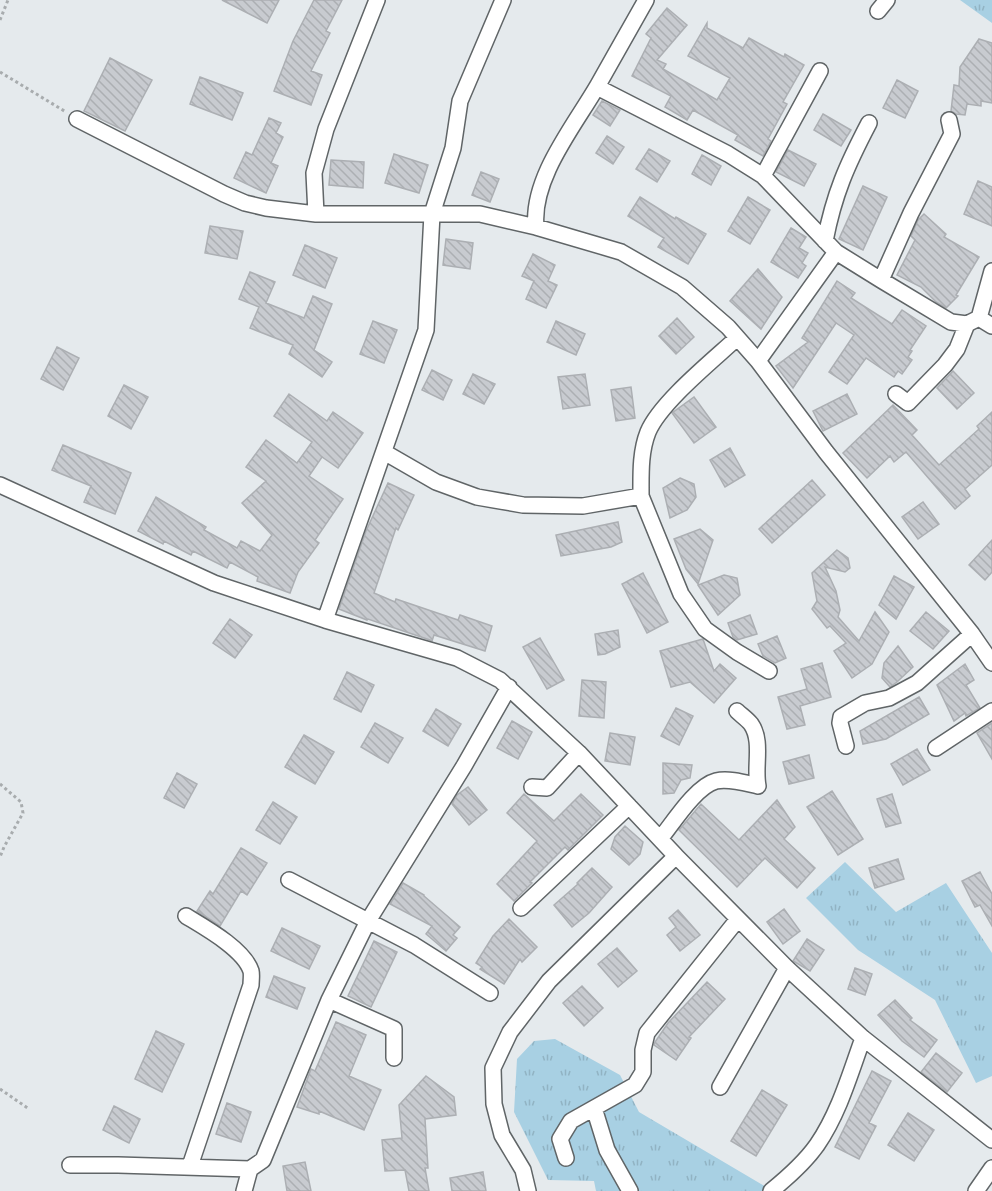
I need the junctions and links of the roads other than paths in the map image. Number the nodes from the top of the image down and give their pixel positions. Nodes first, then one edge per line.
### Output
1 (377, 0) edge
2 (503, 0) edge
3 (646, 0) edge
4 (820, 71) dead end
5 (597, 87) junction
6 (77, 120) road end
7 (949, 120) dead end
8 (869, 123) dead end
9 (763, 176) junction
10 (316, 214) junction
11 (432, 214) junction
12 (536, 227) junction
13 (825, 241) junction
14 (836, 252) junction
15 (992, 271) edge
16 (881, 280) junction
17 (979, 323) edge
18 (737, 338) junction
19 (758, 361) junction
20 (896, 394) dead end
21 (384, 452) junction
22 (0, 484) edge
23 (641, 496) junction
24 (325, 621) junction
25 (972, 634) junction
26 (992, 663) edge
27 (768, 671) dead end
28 (509, 687) junction
29 (736, 711) dead end
30 (992, 711) edge
31 (846, 746) dead end
32 (936, 748) dead end
33 (579, 753) junction
34 (532, 787) dead end
35 (628, 806) junction
36 (660, 839) junction
37 (676, 856) junction
38 (289, 880) dead end
39 (521, 908) dead end
40 (186, 915) dead end
41 (738, 919) junction
42 (368, 921) junction
43 (787, 968) junction
44 (490, 993) dead end
45 (329, 1000) junction
46 (863, 1038) junction
47 (394, 1058) dead end
48 (720, 1087) dead end
49 (594, 1108) junction
50 (992, 1140) edge
51 (566, 1158) dead end
52 (70, 1166) dead end
53 (190, 1166) junction
54 (992, 1168) edge
55 (250, 1169) junction
56 (244, 1191) edge
57 (528, 1191) edge
58 (630, 1191) edge
59 (771, 1191) edge
60 (976, 1191) edge

1 - 10 street
2 - 11 street
3 - 5 street
4 - 9 street
5 - 9 street
5 - 12 street
6 - 10 street
7 - 16 street
8 - 13 street
9 - 13 street
10 - 11 street
11 - 12 street
11 - 21 street
12 - 18 street
13 - 14 street
14 - 16 street
14 - 19 street
15 - 17 street
16 - 17 street
17 - 20 street
18 - 19 street
18 - 23 street
19 - 25 street
21 - 23 street
21 - 24 street
22 - 24 street
23 - 27 street
24 - 28 street
25 - 26 street
25 - 31 street
28 - 33 street
28 - 42 street
29 - 36 street
30 - 32 street
33 - 34 street
33 - 35 street
35 - 36 street
35 - 39 street
36 - 37 street
37 - 41 street
37 - 57 street
38 - 42 street
40 - 53 street
41 - 43 street
41 - 49 street
42 - 44 street
42 - 45 street
43 - 46 street
43 - 48 street
45 - 47 street
45 - 55 street
46 - 50 street
46 - 59 street
49 - 51 street
49 - 58 street
52 - 53 street
53 - 55 street
54 - 60 street
55 - 56 street

